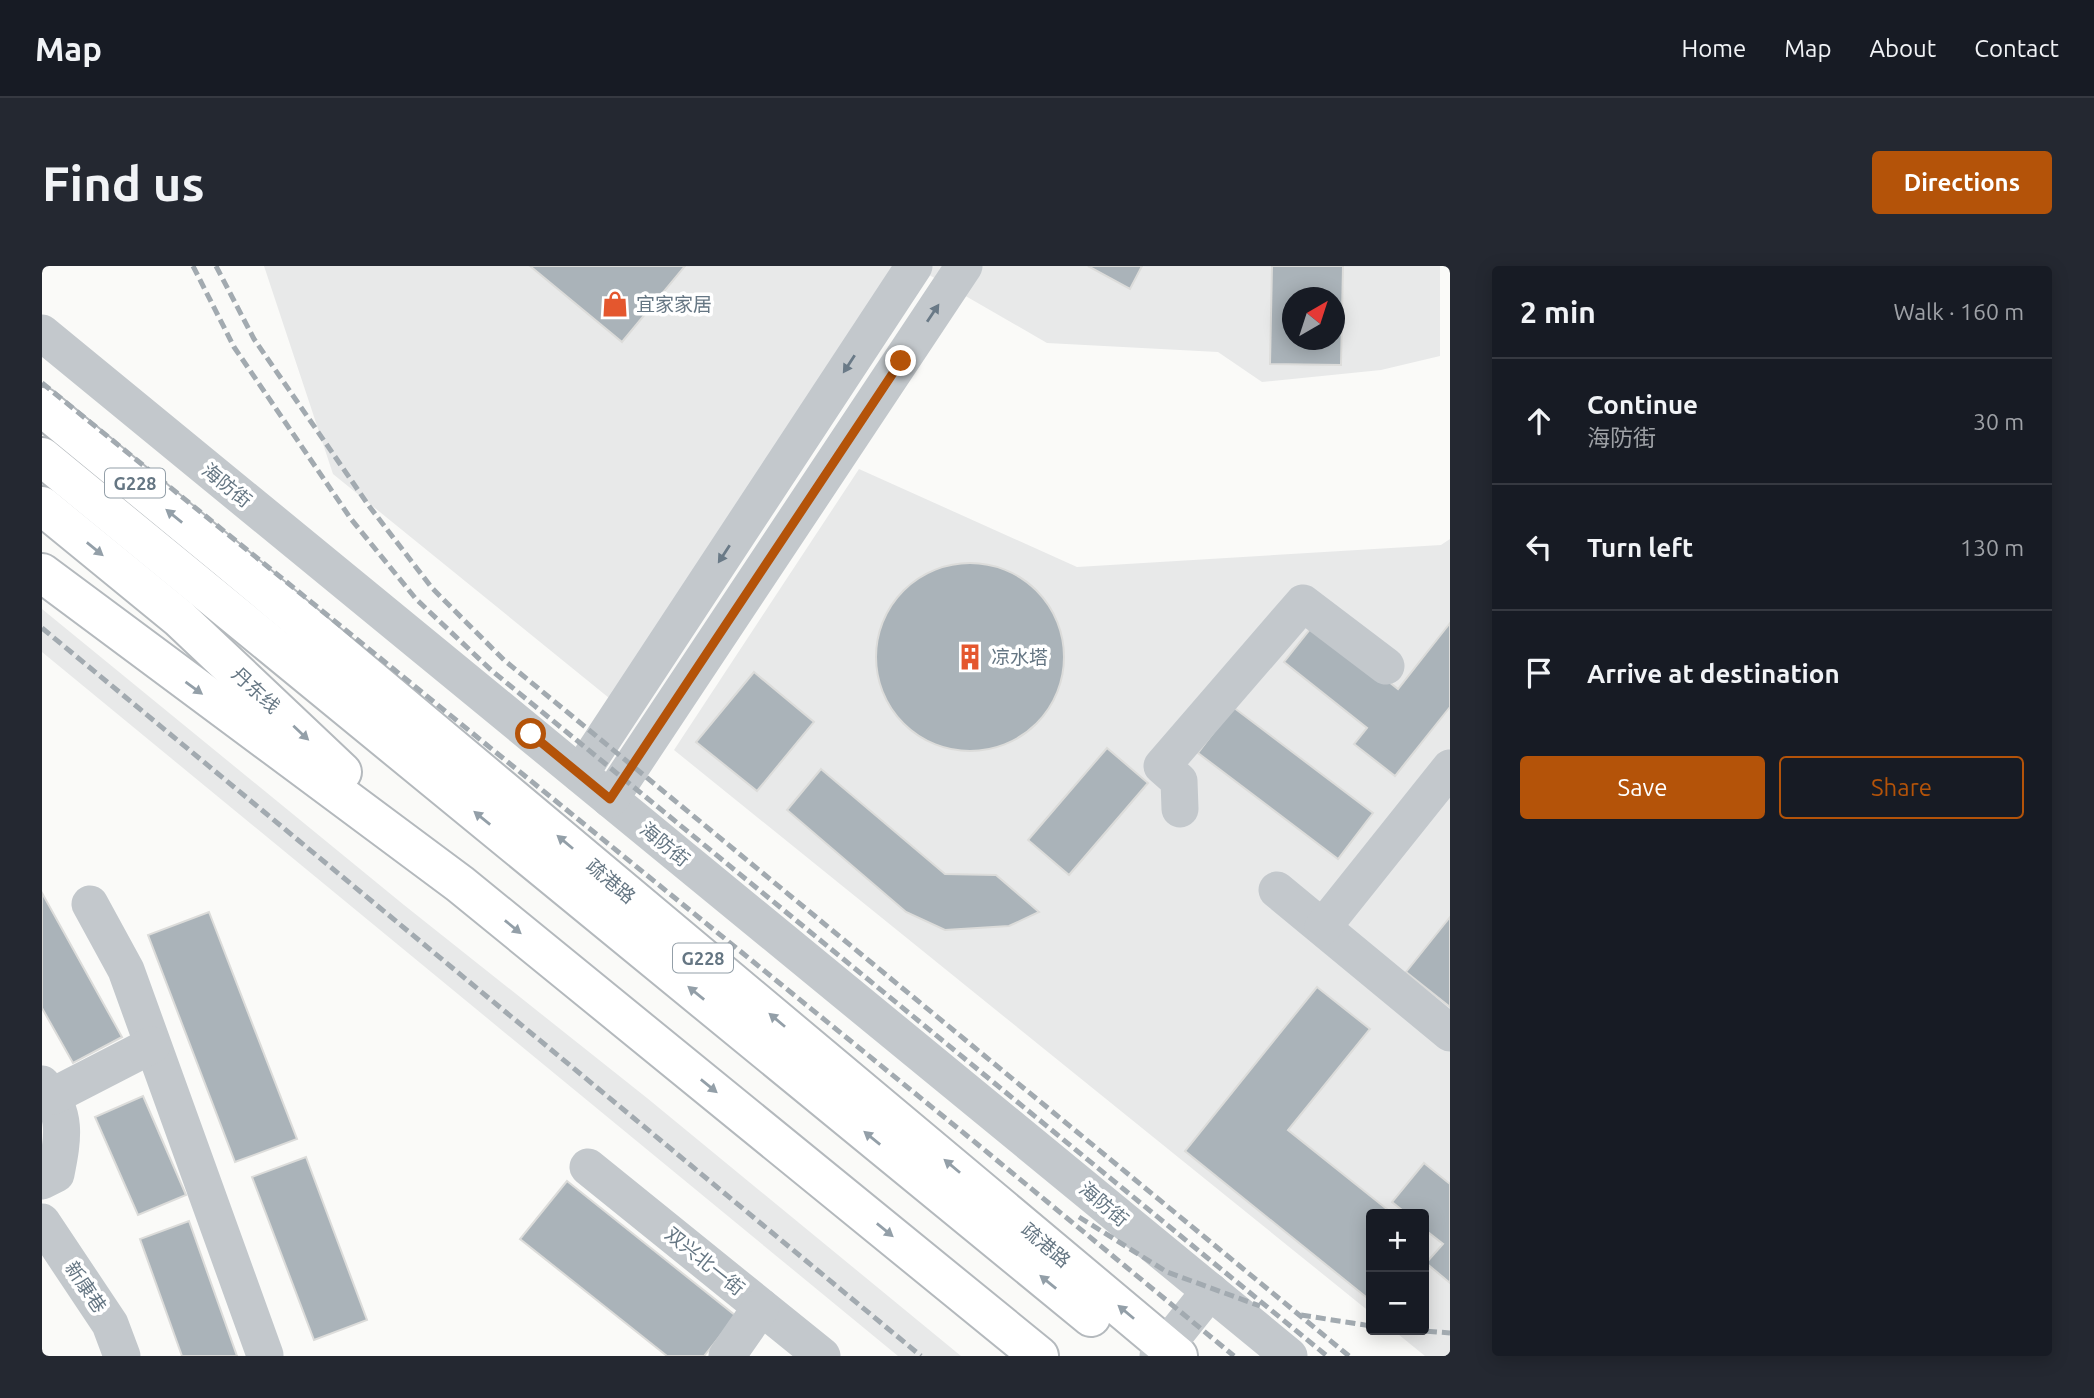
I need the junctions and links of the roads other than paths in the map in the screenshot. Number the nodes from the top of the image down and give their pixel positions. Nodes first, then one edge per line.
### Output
1 (914, 266) edge
2 (964, 266) edge
3 (42, 333) edge
4 (42, 407) edge
5 (42, 457) edge
6 (42, 506) edge
7 (42, 543) edge
8 (42, 573) edge
9 (149, 655) junction
10 (1386, 666) dead end
11 (1450, 768) edge
12 (580, 774) junction
13 (610, 799) junction
14 (1180, 809) dead end
15 (460, 884) junction
16 (1277, 890) dead end
17 (90, 904) dead end
18 (1323, 928) junction
19 (1450, 1033) edge
20 (152, 1045) junction
21 (47, 1090) edge
22 (588, 1167) dead end
23 (42, 1181) edge
24 (42, 1222) edge
25 (1210, 1291) junction
26 (761, 1307) junction
27 (799, 1349) edge
28 (1160, 1353) edge
29 (265, 1355) edge
30 (122, 1356) edge
31 (727, 1356) edge
32 (1039, 1356) edge
33 (1289, 1356) edge

1 -> 12 street
13 -> 2 street
3 - 12 street, 海防街
28 -> 4 highway, 疏港路 / G228
28 -> 5 highway, 疏港路
6 -> 15 highway, 丹东线
7 - 9 highway
8 - 9 highway
9 -> 15 highway
10 - 14 street
11 - 18 street
12 - 13 street, 海防街
13 - 25 street, 海防街
15 -> 32 highway
16 - 18 street
17 - 20 street
18 - 19 street
20 - 21 street
20 - 29 street
21 - 23 street
22 - 26 street, 双兴北一街
24 - 30 street, 新康巷
25 - 28 street
25 - 33 street, 海防街
26 - 27 street, 双兴北一街
26 - 31 street

